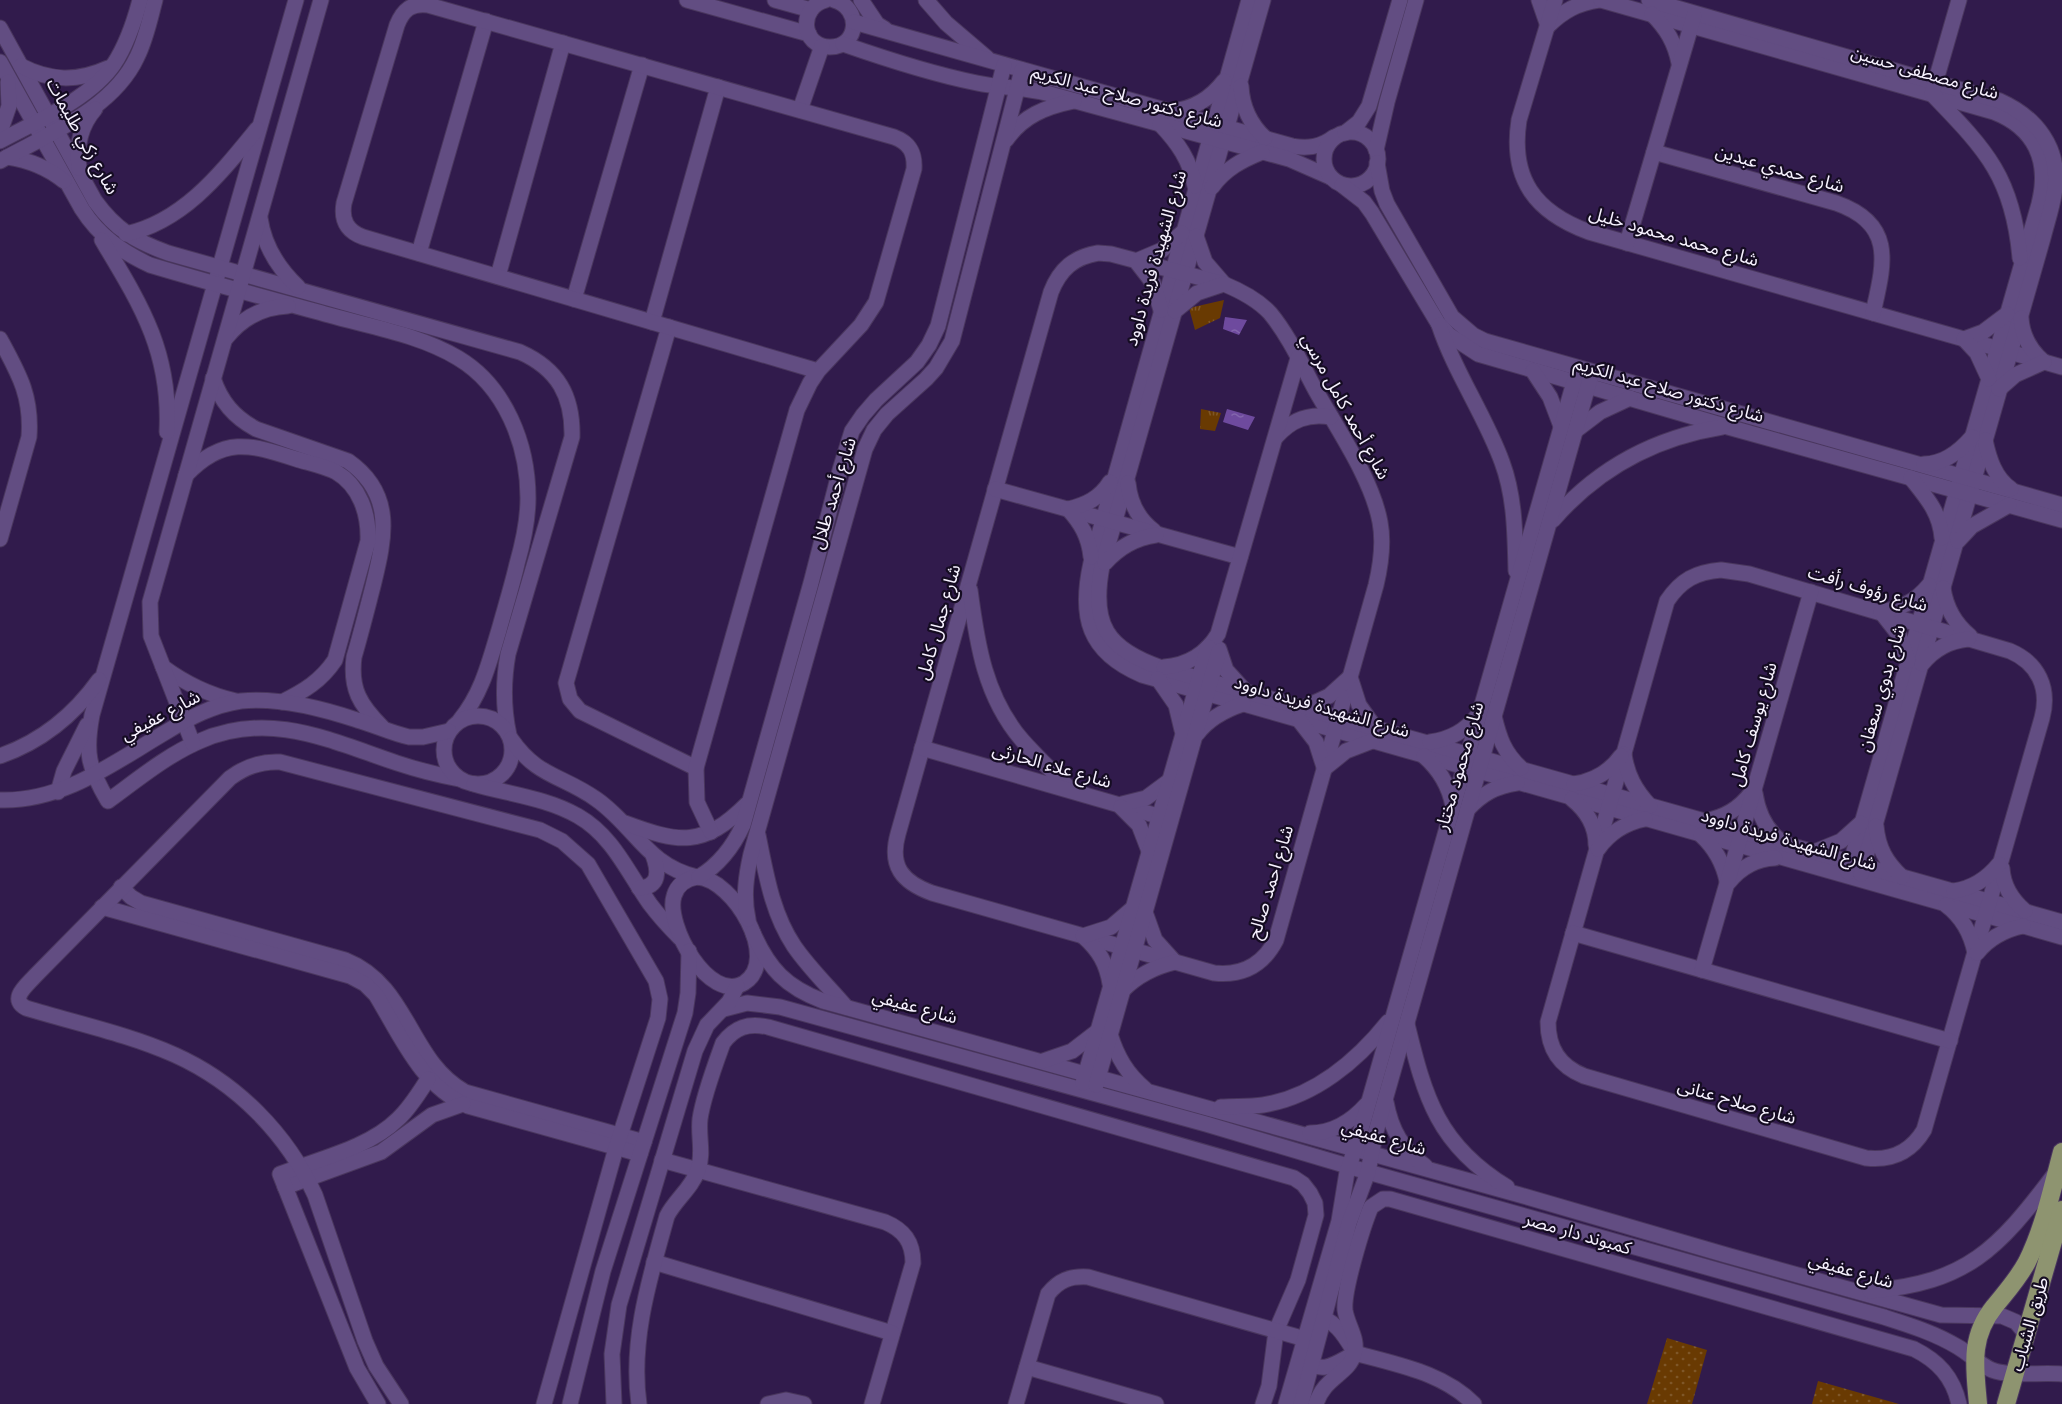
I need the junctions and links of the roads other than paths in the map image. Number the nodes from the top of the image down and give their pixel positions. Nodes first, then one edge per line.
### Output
1 (155, 0) edge
2 (296, 0) edge
3 (321, 0) edge
4 (687, 0) edge
5 (775, 0) edge
6 (826, 0) edge
7 (861, 0) edge
8 (927, 0) edge
9 (1249, 0) edge
10 (1263, 0) edge
11 (1400, 0) edge
12 (1416, 0) edge
13 (1539, 0) edge
14 (1556, 0) edge
15 (1600, 0) edge
16 (1959, 0) edge
17 (138, 1) edge
18 (842, 2) edge
19 (1650, 7) edge
20 (811, 10) junction
21 (1692, 19) junction
22 (486, 21) junction
23 (854, 22) junction
24 (1548, 26) junction
25 (0, 28) edge
26 (890, 33) junction
27 (808, 34) junction
28 (563, 43) junction
29 (843, 44) junction
30 (822, 46) junction
31 (998, 64) junction
32 (113, 65) junction
33 (642, 65) junction
34 (1679, 65) junction
35 (21, 66) junction
36 (3, 68) edge
37 (1022, 70) junction
38 (1234, 78) junction
39 (999, 86) junction
40 (718, 87) junction
41 (1017, 87) junction
42 (1934, 88) junction
43 (1075, 101) junction
44 (101, 103) junction
45 (800, 110) junction
46 (48, 114) junction
47 (1165, 118) junction
48 (33, 123) junction
49 (261, 124) junction
50 (56, 130) junction
51 (0, 132) edge
52 (1218, 133) junction
53 (1340, 135) junction
54 (42, 138) junction
55 (0, 141) edge
56 (1003, 145) junction
57 (1263, 145) junction
58 (1654, 152) junction
59 (1377, 156) junction
60 (3, 159) edge
61 (80, 174) junction
62 (1336, 181) junction
63 (67, 183) junction
64 (1202, 190) junction
65 (260, 214) junction
66 (96, 229) junction
67 (1190, 233) junction
68 (126, 234) junction
69 (1628, 243) junction
70 (419, 253) junction
71 (1136, 261) junction
72 (220, 267) junction
73 (2021, 267) junction
74 (1179, 272) junction
75 (243, 273) junction
76 (498, 276) junction
77 (215, 284) junction
78 (1224, 284) junction
79 (300, 289) junction
80 (238, 290) junction
81 (574, 299) junction
82 (295, 306) junction
83 (1168, 311) junction
84 (1873, 313) junction
85 (2014, 314) junction
86 (652, 322) junction
87 (1438, 322) junction
88 (669, 327) junction
89 (0, 339) edge
90 (1964, 339) junction
91 (224, 340) junction
92 (2004, 350) junction
93 (1298, 358) junction
94 (2044, 362) junction
95 (2062, 367) edge
96 (818, 371) junction
97 (1533, 371) junction
98 (1583, 377) junction
99 (213, 378) junction
100 (1994, 384) junction
101 (1630, 398) junction
102 (1330, 417) junction
103 (1728, 427) junction
104 (1568, 428) junction
105 (1979, 436) junction
106 (1274, 439) junction
107 (165, 459) junction
108 (1913, 471) junction
109 (186, 475) junction
110 (1121, 476) junction
111 (1966, 485) junction
112 (995, 489) junction
113 (2011, 498) junction
114 (2062, 505) edge
115 (1068, 509) junction
116 (2062, 520) edge
117 (1109, 521) junction
118 (1549, 524) junction
119 (1159, 535) junction
120 (0, 539) edge
121 (1948, 544) junction
122 (1240, 557) junction
123 (1097, 565) junction
124 (969, 582) junction
125 (1517, 584) junction
126 (818, 585) junction
127 (1937, 585) junction
128 (1811, 592) junction
129 (1881, 612) junction
130 (1925, 625) junction
131 (1972, 638) junction
132 (1214, 649) junction
133 (1914, 665) junction
134 (163, 667) junction
135 (106, 670) junction
136 (1160, 674) junction
137 (1351, 677) junction
138 (1203, 686) junction
139 (1244, 698) junction
140 (239, 702) junction
141 (282, 702) junction
142 (1301, 714) junction
143 (1487, 714) junction
144 (92, 715) junction
145 (184, 721) junction
146 (1337, 724) junction
147 (454, 726) junction
148 (384, 729) junction
149 (1374, 735) junction
150 (510, 737) junction
151 (1188, 737) junction
152 (193, 744) junction
153 (922, 748) junction
154 (1426, 749) junction
155 (1624, 751) junction
156 (0, 756) edge
157 (1473, 763) junction
158 (696, 768) junction
159 (1325, 768) junction
160 (95, 774) junction
161 (1520, 776) junction
162 (1169, 780) junction
163 (466, 781) junction
164 (1754, 790) junction
165 (1072, 791) junction
166 (1572, 791) junction
167 (58, 792) junction
168 (0, 800) edge
169 (749, 802) junction
170 (1610, 802) junction
171 (1119, 805) junction
172 (1460, 807) junction
173 (1648, 813) junction
174 (1165, 818) junction
175 (1870, 821) junction
176 (624, 823) junction
177 (1702, 828) junction
178 (757, 830) junction
179 (711, 832) junction
180 (1740, 839) junction
181 (732, 846) junction
182 (1149, 851) junction
183 (1596, 851) junction
184 (1784, 851) junction
185 (1813, 852) junction
186 (653, 855) junction
187 (2001, 862) junction
188 (1855, 871) junction
189 (698, 877) junction
190 (1902, 877) junction
191 (1727, 884) junction
192 (639, 888) junction
193 (126, 892) junction
194 (1948, 898) junction
195 (102, 907) junction
196 (1988, 909) junction
197 (1139, 910) junction
198 (124, 913) junction
199 (2025, 919) junction
200 (2062, 922) edge
201 (750, 926) junction
202 (1573, 933) junction
203 (1083, 936) junction
204 (2062, 937) edge
205 (686, 946) junction
206 (1128, 948) junction
207 (1975, 955) junction
208 (1175, 962) junction
209 (343, 966) junction
210 (1702, 970) junction
211 (738, 986) junction
212 (1116, 989) junction
213 (755, 1003) junction
214 (846, 1007) junction
215 (724, 1010) junction
216 (1400, 1019) junction
217 (1104, 1033) junction
218 (1950, 1041) junction
219 (1041, 1061) junction
220 (1092, 1075) junction
221 (428, 1078) junction
222 (1147, 1090) junction
223 (1087, 1092) junction
224 (1385, 1100) junction
225 (464, 1104) junction
226 (1367, 1104) junction
227 (411, 1105) junction
228 (1209, 1108) junction
229 (424, 1120) junction
230 (1302, 1134) junction
231 (618, 1141) junction
232 (642, 1148) junction
233 (1355, 1149) junction
234 (2062, 1152) edge
235 (1371, 1154) junction
236 (662, 1160) junction
237 (1349, 1166) junction
238 (698, 1170) junction
239 (1430, 1170) junction
240 (304, 1172) junction
241 (1368, 1172) junction
242 (2056, 1173) junction
243 (1520, 1195) junction
244 (2062, 1210) edge
245 (1680, 1242) junction
246 (609, 1253) junction
247 (632, 1258) junction
248 (1676, 1258) junction
249 (654, 1262) junction
250 (1860, 1292) junction
251 (1941, 1315) junction
252 (1987, 1317) junction
253 (1318, 1319) junction
254 (1276, 1331) junction
255 (892, 1333) junction
256 (2026, 1334) junction
257 (1938, 1336) junction
258 (1306, 1353) junction
259 (1355, 1353) junction
260 (1974, 1357) junction
261 (1027, 1367) junction
262 (2014, 1374) junction
263 (2062, 1374) edge
264 (378, 1404) edge
265 (401, 1404) edge
266 (544, 1404) edge
267 (570, 1404) edge
268 (614, 1404) edge
269 (639, 1404) edge
270 (768, 1404) edge
271 (804, 1404) edge
272 (872, 1404) edge
273 (1017, 1404) edge
274 (1156, 1404) edge
275 (1263, 1404) edge
276 (1286, 1404) edge
277 (1301, 1404) edge
278 (1316, 1404) edge
279 (1474, 1404) edge
280 (1959, 1404) edge
281 (1978, 1404) edge
282 (2006, 1404) edge

1 - 44 street
2 - 49 street
3 - 65 street
4 - 27 street
5 - 20 street
6 - 20 street
7 - 26 street
8 - 31 street
9 - 38 street
10 - 38 street
11 - 53 street, شارع دكتور صلاح عبد الكريم
12 - 59 street, شارع دكتور صلاح عبد الكريم
13 - 24 street
14 - 24 street, شارع محمد محمود خليل
15 - 19 street, شارع مصطفى حسين
15 - 24 street
16 - 42 street
17 - 32 street
18 - 23 street
19 - 21 street, شارع مصطفى حسين
19 - 34 street
20 - 27 street
21 - 34 street
21 - 42 street, شارع مصطفى حسين
22 - 28 street
22 - 70 street
22 - 70 street
23 - 26 street, شارع دكتور صلاح عبد الكريم
23 - 29 street
24 - 69 street, شارع محمد محمود خليل
25 - 35 street, شارع زكي طليمات
26 - 31 street, شارع دكتور صلاح عبد الكريم
27 - 30 street
28 - 33 street
28 - 76 street
29 - 30 street
29 - 39 street, شارع دكتور صلاح عبد الكريم
30 - 45 street
31 - 37 street, شارع دكتور صلاح عبد الكريم
31 - 39 street, شارع أحمد طلال
32 - 35 street
32 - 46 street
33 - 40 street
33 - 81 street
34 - 58 street
35 - 46 street, شارع زكي طليمات
36 - 48 street, شارع زكي طليمات
36 - 51 street
37 - 41 street, شارع أحمد طلال
37 - 47 street, شارع دكتور صلاح عبد الكريم
38 - 47 street
38 - 52 street, شارع الشهيدة فريدة داوود
38 - 57 street
39 - 41 street, شارع دكتور صلاح عبد الكريم
39 - 126 street, شارع أحمد طلال
40 - 45 street
40 - 86 street
41 - 43 street, شارع دكتور صلاح عبد الكريم
41 - 56 street, شارع أحمد طلال
42 - 73 street
42 - 73 street, شارع مصطفى حسين
42 - 85 street, شارع مصطفى حسين
43 - 47 street, شارع دكتور صلاح عبد الكريم
43 - 56 street
44 - 50 street
44 - 61 street
45 - 96 street
46 - 48 street
46 - 50 street, شارع زكي طليمات
47 - 52 street, شارع دكتور صلاح عبد الكريم
47 - 64 street
48 - 54 street, شارع زكي طليمات
48 - 55 street
49 - 68 street
49 - 72 street
50 - 54 street
50 - 61 street, شارع زكي طليمات
52 - 57 street, شارع دكتور صلاح عبد الكريم
52 - 64 street, شارع الشهيدة فريدة داوود
53 - 57 street, شارع دكتور صلاح عبد الكريم
53 - 59 street
53 - 62 street
54 - 60 street
54 - 63 street, شارع زكي طليمات
56 - 126 street, شارع أحمد طلال
57 - 62 street, شارع دكتور صلاح عبد الكريم
57 - 64 street
58 - 69 street
58 - 84 street, شارع حمدي عبدين
59 - 62 street
59 - 98 street, شارع دكتور صلاح عبد الكريم
60 - 63 street
61 - 68 street, شارع زكي طليمات
62 - 87 street, شارع دكتور صلاح عبد الكريم
63 - 66 street, شارع زكي طليمات
64 - 67 street, شارع الشهيدة فريدة داوود
65 - 75 street
65 - 79 street
66 - 77 street, شارع زكي طليمات
66 - 107 street
67 - 71 street
67 - 74 street, شارع الشهيدة فريدة داوود
67 - 78 street
68 - 72 street, شارع زكي طليمات
69 - 84 street, شارع محمد محمود خليل
70 - 76 street
71 - 74 street, شارع جمال كامل
71 - 83 street
71 - 112 street, شارع جمال كامل
72 - 75 street, شارع زكي طليمات
72 - 77 street
73 - 85 street, شارع مصطفى حسين
74 - 78 street, شارع أحمد كامل مرسي
74 - 83 street, شارع الشهيدة فريدة داوود
75 - 79 street, شارع زكي طليمات
75 - 80 street
76 - 81 street
77 - 80 street, شارع زكي طليمات
77 - 107 street
78 - 83 street
78 - 93 street, شارع أحمد كامل مرسي
79 - 150 street, شارع زكي طليمات
80 - 82 street, شارع زكي طليمات
80 - 91 street
81 - 86 street
82 - 91 street
82 - 147 street, شارع زكي طليمات
83 - 110 street, شارع الشهيدة فريدة داوود
84 - 90 street, شارع محمد محمود خليل
85 - 90 street
85 - 92 street, شارع مصطفى حسين
85 - 94 street
86 - 88 street
87 - 97 street, شارع دكتور صلاح عبد الكريم
87 - 125 street
88 - 96 street
88 - 158 street
89 - 120 street
90 - 92 street, شارع محمد محمود خليل
90 - 100 street
91 - 99 street
92 - 94 street, شارع محمد محمود خليل
92 - 100 street, شارع مصطفى حسين
93 - 102 street, شارع أحمد كامل مرسي
93 - 106 street
94 - 95 street, شارع محمد محمود خليل
94 - 100 street
96 - 158 street
97 - 98 street, شارع دكتور صلاح عبد الكريم
97 - 104 street
98 - 101 street, شارع دكتور صلاح عبد الكريم
98 - 104 street, شارع محمود مختار
98 - 108 street, شارع دكتور صلاح عبد الكريم
99 - 109 street
99 - 148 street
100 - 105 street, شارع مصطفى حسين
101 - 103 street, شارع دكتور صلاح عبد الكريم
101 - 104 street
102 - 106 street
102 - 137 street, شارع أحمد كامل مرسي
103 - 108 street, شارع دكتور صلاح عبد الكريم
103 - 118 street
104 - 118 street, شارع محمود مختار
104 - 125 street, شارع محمود مختار
105 - 108 street
105 - 111 street, شارع مصطفى حسين
105 - 113 street
106 - 122 street
107 - 135 street
108 - 111 street, شارع دكتور صلاح عبد الكريم
108 - 121 street
109 - 134 street
109 - 141 street
110 - 115 street
110 - 117 street, شارع الشهيدة فريدة داوود
110 - 119 street
111 - 113 street, شارع دكتور صلاح عبد الكريم
111 - 121 street, شارع بدوي سعفان
112 - 115 street
112 - 124 street, شارع جمال كامل
113 - 114 street, شارع دكتور صلاح عبد الكريم
113 - 116 street, شارع دكتور صلاح عبد الكريم
113 - 121 street
115 - 117 street
115 - 123 street
117 - 119 street
117 - 123 street, شارع الشهيدة فريدة داوود
118 - 143 street, شارع محمود مختار
119 - 122 street
119 - 123 street
121 - 127 street, شارع بدوي سعفان
122 - 132 street
123 - 136 street, شارع الشهيدة فريدة داوود
124 - 153 street, شارع جمال كامل
124 - 165 street
125 - 143 street, شارع محمود مختار
126 - 169 street, شارع أحمد طلال
126 - 178 street, شارع أحمد طلال
127 - 129 street
127 - 130 street, شارع بدوي سعفان
127 - 131 street
128 - 129 street, شارع رؤوف رأفت
128 - 155 street, شارع رؤوف رأفت
128 - 164 street, شارع يوسف كامل
129 - 130 street, شارع رؤوف رأفت
129 - 133 street
130 - 131 street, شارع رؤوف رأفت
130 - 133 street, شارع بدوي سعفان
131 - 133 street
131 - 187 street, شارع رؤوف رأفت
132 - 136 street
132 - 138 street
132 - 139 street
133 - 175 street, شارع بدوي سعفان
134 - 140 street
134 - 145 street
135 - 144 street
135 - 156 street
136 - 138 street, شارع الشهيدة فريدة داوود
136 - 151 street
137 - 142 street
137 - 146 street, شارع أحمد كامل مرسي
137 - 149 street
138 - 139 street, شارع الشهيدة فريدة داوود
138 - 151 street
139 - 142 street, شارع الشهيدة فريدة داوود
139 - 151 street
140 - 141 street, شارع عفيفي
140 - 145 street, شارع عفيفي
141 - 148 street, شارع عفيفي
142 - 146 street, شارع الشهيدة فريدة داوود
142 - 159 street
143 - 154 street
143 - 157 street, شارع محمود مختار
143 - 161 street
144 - 160 street
144 - 167 street
145 - 152 street
145 - 160 street, شارع عفيفي
146 - 149 street, شارع الشهيدة فريدة داوود
146 - 159 street, شارع احمد صالح
147 - 148 street, شارع عفيفي
147 - 150 street
147 - 163 street
149 - 154 street, شارع الشهيدة فريدة داوود
149 - 159 street
150 - 163 street
150 - 176 street
151 - 162 street
151 - 174 street
152 - 160 street
152 - 163 street
153 - 165 street, شارع علاء الحارثى
153 - 203 street, شارع جمال كامل
154 - 157 street, شارع الشهيدة فريدة داوود
154 - 172 street
155 - 166 street
155 - 170 street, شارع رؤوف رأفت
155 - 173 street
157 - 161 street, شارع الشهيدة فريدة داوود
157 - 172 street, شارع محمود مختار
158 - 179 street
159 - 208 street, شارع احمد صالح
160 - 167 street, شارع عفيفي
161 - 166 street, شارع الشهيدة فريدة داوود
161 - 172 street
162 - 171 street
162 - 174 street
163 - 192 street
164 - 177 street
164 - 180 street, شارع يوسف كامل
164 - 184 street
165 - 171 street, شارع علاء الحارثى
166 - 170 street, شارع الشهيدة فريدة داوود
166 - 183 street
167 - 168 street, شارع عفيفي
169 - 179 street
169 - 181 street, شارع أحمد طلال
170 - 173 street, شارع الشهيدة فريدة داوود
170 - 183 street, شارع صلاح عنانى
171 - 174 street, شارع علاء الحارثى
171 - 182 street
172 - 216 street, شارع محمود مختار
173 - 177 street, شارع الشهيدة فريدة داوود
173 - 183 street
174 - 182 street
174 - 197 street
175 - 185 street
175 - 188 street, شارع بدوي سعفان
175 - 190 street
176 - 179 street
176 - 186 street
177 - 180 street, شارع الشهيدة فريدة داوود
177 - 191 street
178 - 181 street
178 - 201 street, شارع أحمد طلال
178 - 214 street
180 - 184 street, شارع الشهيدة فريدة داوود
180 - 191 street, شارع يوسف كامل
181 - 189 street, شارع أحمد طلال
182 - 197 street
183 - 202 street, شارع صلاح عنانى
184 - 185 street, شارع الشهيدة فريدة داوود
184 - 188 street, شارع الشهيدة فريدة داوود
184 - 191 street
185 - 188 street, شارع الشهيدة فريدة داوود
186 - 189 street
186 - 192 street
187 - 194 street
187 - 196 street, شارع رؤوف رأفت
187 - 199 street
188 - 190 street, شارع الشهيدة فريدة داوود
188 - 194 street, شارع الشهيدة فريدة داوود
189 - 201 street
189 - 205 street
190 - 194 street, شارع الشهيدة فريدة داوود
191 - 210 street, شارع يوسف كامل
192 - 205 street
193 - 195 street
193 - 198 street
193 - 209 street
193 - 231 street
194 - 196 street, شارع الشهيدة فريدة داوود
194 - 207 street
195 - 198 street
195 - 240 street
196 - 199 street, شارع الشهيدة فريدة داوود
196 - 207 street, شارع صلاح عنانى
197 - 203 street
197 - 206 street
197 - 208 street
198 - 209 street
199 - 200 street, شارع الشهيدة فريدة داوود
199 - 204 street, شارع الشهيدة فريدة داوود
199 - 207 street
201 - 211 street
201 - 214 street, شارع عفيفي
202 - 210 street
202 - 218 street, شارع صلاح عنانى
203 - 206 street, شارع جمال كامل
203 - 212 street
205 - 211 street
205 - 232 street
206 - 208 street, شارع احمد صالح
206 - 212 street
207 - 218 street, شارع صلاح عنانى
208 - 212 street
209 - 221 street
209 - 231 street
210 - 218 street
211 - 213 street
211 - 215 street
212 - 217 street
213 - 215 street, شارع عفيفي
213 - 223 street, شارع عفيفي
214 - 219 street, شارع عفيفي
215 - 236 street
216 - 224 street, شارع محمود مختار
216 - 226 street, شارع محمود مختار
216 - 228 street
216 - 243 street
217 - 219 street
217 - 220 street
217 - 222 street
219 - 220 street, شارع عفيفي
220 - 222 street, شارع عفيفي
220 - 223 street
221 - 225 street
221 - 227 street
222 - 228 street, شارع عفيفي
223 - 237 street, شارع عفيفي
224 - 235 street, شارع محمود مختار
224 - 239 street
225 - 229 street
225 - 231 street
226 - 230 street
226 - 233 street, شارع محمود مختار
227 - 229 street
227 - 240 street
228 - 230 street, شارع عفيفي
229 - 240 street
230 - 233 street, شارع عفيفي
231 - 232 street
231 - 266 street
232 - 246 street
233 - 235 street, شارع عفيفي
233 - 237 street, شارع محمود مختار
234 - 242 main road, طريق الشباب
235 - 239 street, شارع عفيفي
235 - 241 street, شارع محمود مختار
236 - 238 street
236 - 247 street
237 - 241 street, شارع عفيفي
237 - 253 street, شارع محمود مختار
238 - 249 street
238 - 254 street
238 - 255 street
239 - 243 street, شارع عفيفي
240 - 264 street
240 - 265 street
241 - 248 street, شارع عفيفي
241 - 253 street, شارع محمود مختار
242 - 250 street
242 - 252 main road, طريق الشباب
243 - 245 street, شارع عفيفي
244 - 256 main road, طريق الشباب
245 - 248 street
245 - 250 street, شارع عفيفي
246 - 247 street
246 - 267 street
247 - 268 street
248 - 257 street, شارع عفيفي
249 - 255 street
249 - 269 street
250 - 251 street, شارع عفيفي
251 - 252 street, شارع عفيفي
251 - 257 street
252 - 256 street, شارع عفيفي
252 - 260 main road, طريق الشباب
253 - 258 street
253 - 258 street
253 - 259 street
254 - 258 street
254 - 261 street
254 - 275 street
255 - 272 street
256 - 262 main road, طريق الشباب
257 - 260 street, شارع عفيفي
258 - 259 street
258 - 276 street
258 - 277 street
259 - 278 street
259 - 279 street
259 - 280 street, كمبوند دار مصر
260 - 262 street, شارع عفيفي
260 - 281 main road, طريق الشباب
261 - 273 street
261 - 274 street
262 - 263 street, شارع عفيفي
262 - 282 main road, طريق الشباب
270 - 271 street

